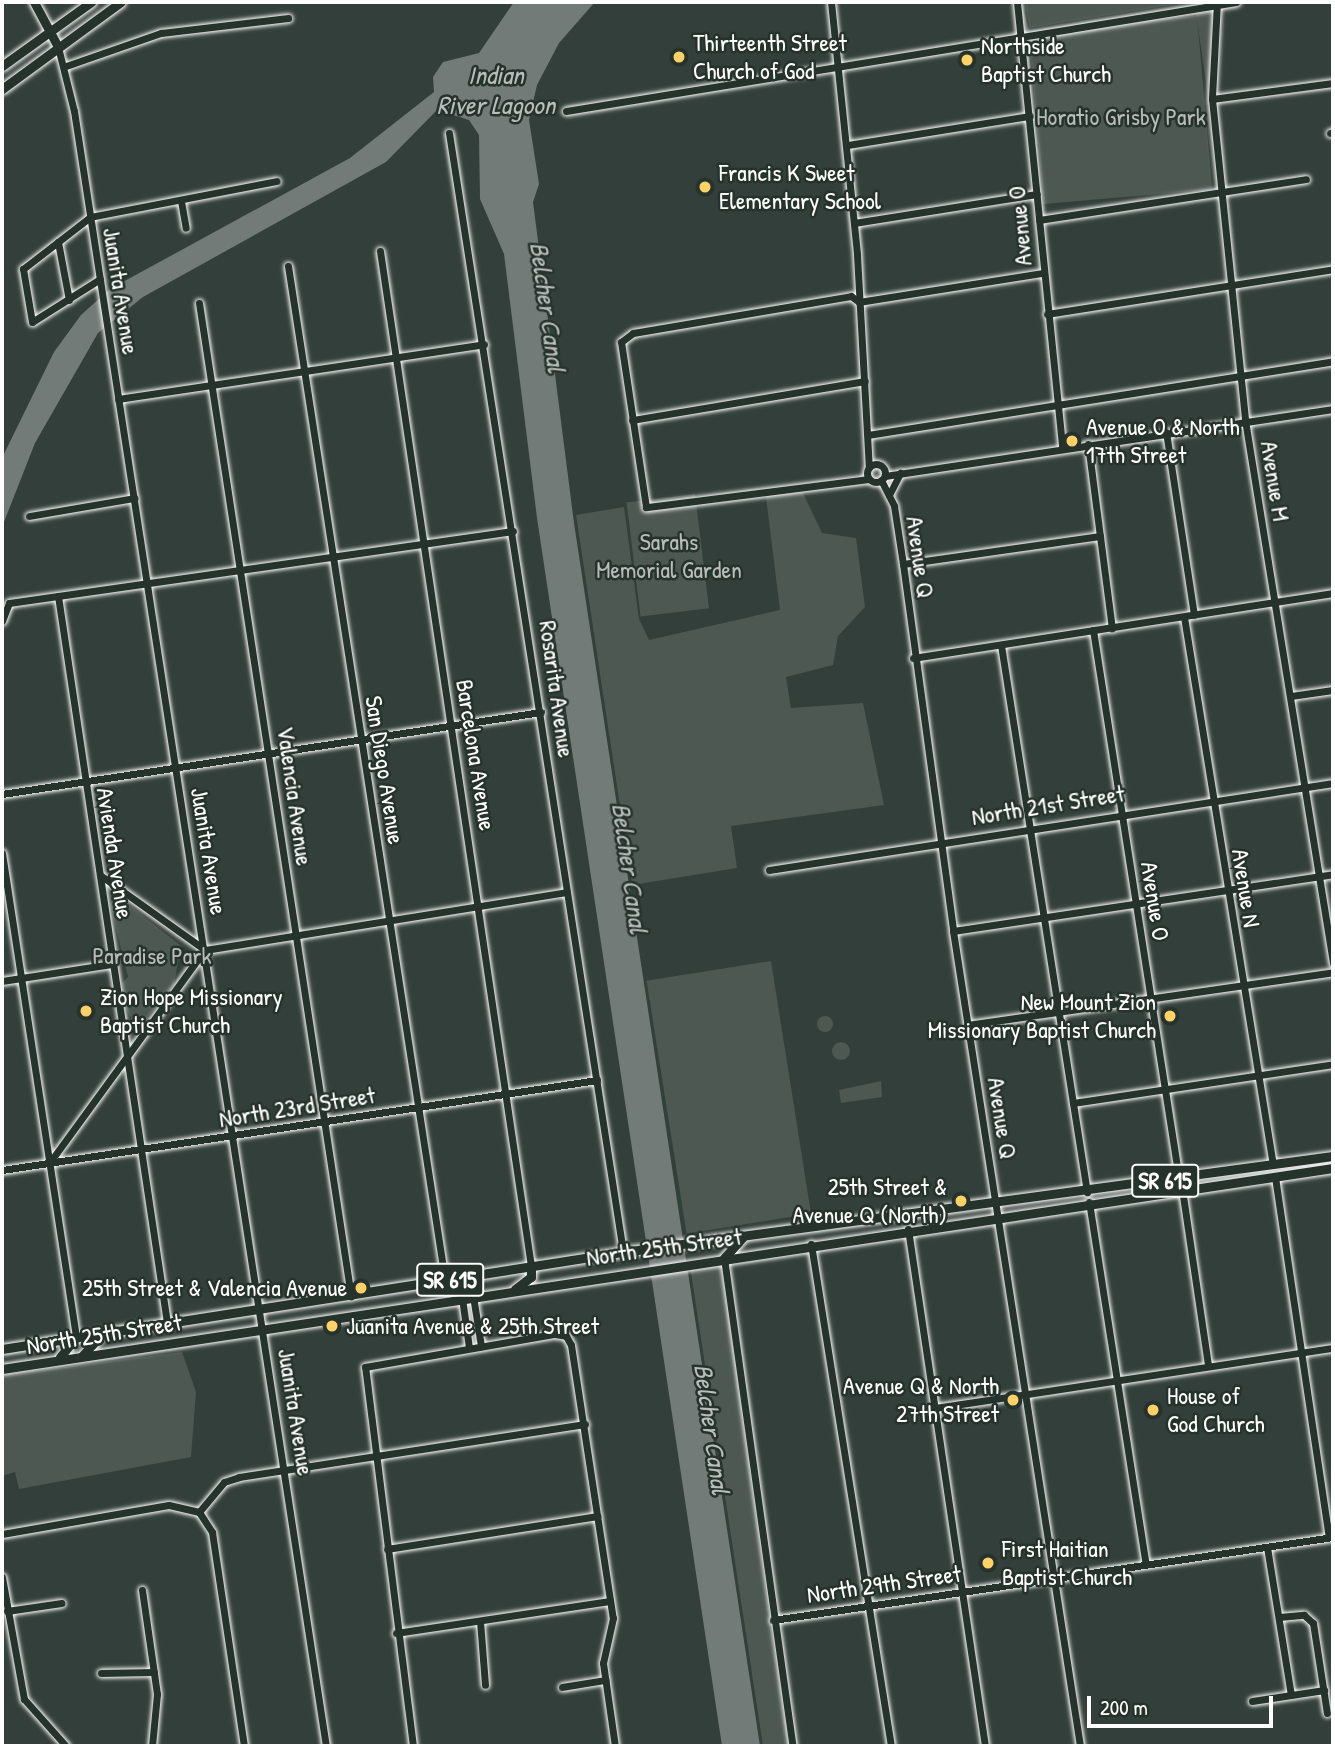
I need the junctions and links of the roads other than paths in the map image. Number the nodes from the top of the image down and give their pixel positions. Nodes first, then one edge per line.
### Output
1 (34, 2) edge
2 (91, 2) edge
3 (121, 2) edge
4 (831, 2) edge
5 (1017, 2) edge
6 (1236, 2) edge
7 (1217, 4) edge
8 (288, 18) dead end
9 (49, 32) junction
10 (1022, 38) junction
11 (58, 47) junction
12 (2, 66) edge
13 (66, 66) junction
14 (840, 67) junction
15 (1333, 83) edge
16 (2, 89) edge
17 (1212, 99) junction
18 (566, 111) dead end
19 (1030, 116) junction
20 (449, 132) dead end
21 (848, 145) junction
22 (1306, 179) dead end
23 (277, 181) dead end
24 (1222, 193) junction
25 (1037, 194) junction
26 (181, 201) junction
27 (90, 217) junction
28 (1039, 220) junction
29 (854, 223) junction
30 (186, 228) dead end
31 (58, 242) junction
32 (380, 250) dead end
33 (288, 266) dead end
34 (1333, 269) edge
35 (1043, 273) junction
36 (100, 279) junction
37 (1233, 285) junction
38 (69, 300) junction
39 (859, 302) junction
40 (198, 303) dead end
41 (1047, 314) junction
42 (484, 344) junction
43 (397, 357) junction
44 (1333, 361) edge
45 (304, 372) junction
46 (1241, 376) junction
47 (864, 381) junction
48 (213, 386) junction
49 (118, 399) junction
50 (1058, 405) junction
51 (1333, 409) edge
52 (1245, 420) junction
53 (632, 421) junction
54 (1166, 432) junction
55 (868, 435) junction
56 (1088, 444) junction
57 (1062, 447) junction
58 (901, 472) junction
59 (876, 473) junction
60 (889, 496) junction
61 (134, 498) junction
62 (29, 516) dead end
63 (513, 531) junction
64 (1100, 536) junction
65 (423, 542) junction
66 (330, 557) junction
67 (903, 564) junction
68 (241, 569) junction
69 (147, 582) junction
70 (1333, 593) edge
71 (58, 596) junction
72 (1275, 603) junction
73 (1194, 615) junction
74 (1184, 617) junction
75 (2, 621) edge
76 (1112, 628) junction
77 (1093, 630) junction
78 (1001, 645) junction
79 (913, 658) junction
80 (1333, 690) edge
81 (1291, 696) junction
82 (541, 712) junction
83 (452, 724) junction
84 (361, 740) junction
85 (269, 752) junction
86 (177, 767) junction
87 (85, 780) junction
88 (1333, 783) edge
89 (1304, 787) junction
90 (2, 794) edge
91 (1213, 799) junction
92 (1121, 814) junction
93 (1030, 827) junction
94 (939, 841) junction
95 (2, 853) edge
96 (769, 870) dead end
97 (1333, 874) edge
98 (100, 875) junction
99 (1318, 876) junction
100 (1226, 891) junction
101 (566, 892) junction
102 (1136, 905) junction
103 (480, 906) junction
104 (1043, 918) junction
105 (390, 923) junction
106 (953, 931) junction
107 (296, 936) junction
108 (205, 950) junction
109 (1333, 963) edge
110 (113, 964) junction
111 (1333, 972) edge
112 (22, 978) junction
113 (2, 981) edge
114 (1244, 985) junction
115 (1151, 998) junction
116 (1057, 1012) junction
117 (967, 1025) junction
118 (127, 1056) junction
119 (1333, 1064) edge
120 (1258, 1076) junction
121 (597, 1080) junction
122 (1166, 1089) junction
123 (508, 1093) junction
124 (1073, 1103) junction
125 (419, 1107) junction
126 (325, 1122) junction
127 (233, 1136) junction
128 (142, 1150) junction
129 (1333, 1156) edge
130 (50, 1162) junction
131 (1273, 1165) junction
132 (1333, 1168) edge
133 (2, 1170) edge
134 (1275, 1177) junction
135 (1179, 1179) junction
136 (1182, 1189) junction
137 (1087, 1192) junction
138 (1107, 1200) junction
139 (1088, 1202) junction
140 (996, 1204) junction
141 (998, 1216) junction
142 (908, 1229) junction
143 (744, 1236) junction
144 (811, 1243) junction
145 (623, 1252) junction
146 (724, 1258) junction
147 (531, 1266) junction
148 (445, 1280) junction
149 (513, 1290) junction
150 (351, 1296) junction
151 (472, 1296) junction
152 (462, 1298) junction
153 (259, 1309) junction
154 (167, 1323) junction
155 (263, 1330) junction
156 (104, 1333) junction
157 (76, 1338) junction
158 (481, 1346) junction
159 (469, 1348) junction
160 (1333, 1348) edge
161 (2, 1349) edge
162 (1301, 1353) junction
163 (82, 1356) junction
164 (51, 1360) junction
165 (1208, 1366) junction
166 (2, 1369) edge
167 (1118, 1378) junction
168 (1026, 1393) junction
169 (935, 1408) junction
170 (584, 1424) junction
171 (373, 1458) junction
172 (286, 1470) junction
173 (199, 1512) junction
174 (597, 1516) junction
175 (2, 1534) edge
176 (1331, 1537) edge
177 (1267, 1546) junction
178 (387, 1549) junction
179 (1146, 1565) junction
180 (2, 1577) edge
181 (1054, 1579) junction
182 (142, 1590) dead end
183 (960, 1593) junction
184 (610, 1601) junction
185 (61, 1603) dead end
186 (870, 1606) junction
187 (7, 1611) junction
188 (1279, 1617) junction
189 (773, 1620) junction
190 (480, 1621) junction
191 (396, 1633) junction
192 (154, 1672) junction
193 (101, 1673) dead end
194 (605, 1680) junction
195 (485, 1685) dead end
196 (562, 1687) dead end
197 (1324, 1690) junction
198 (1291, 1695) junction
199 (1252, 1701) dead end
200 (1327, 1713) dead end
201 (56, 1744) edge
202 (66, 1746) edge
203 (152, 1746) edge
204 (244, 1746) edge
205 (326, 1746) edge
206 (413, 1746) edge
207 (615, 1746) edge
208 (793, 1746) edge
209 (891, 1746) edge
210 (985, 1746) edge
211 (1080, 1746) edge

1 - 9 main road
2 - 9 main road
3 - 11 main road
4 - 14 street
5 - 10 street, Avenue O
6 - 7 street
7 - 10 street
7 - 17 street, Avenue M
8 - 13 street
9 - 11 main road
9 - 12 main road
10 - 14 street
10 - 19 street, Avenue O
11 - 13 street, Juanita Avenue
11 - 16 main road
13 - 27 street, Juanita Avenue
14 - 18 street
14 - 21 street
15 - 17 street
17 - 24 street, Avenue M
19 - 21 street
19 - 25 street, Avenue O
20 - 42 street, Rosarita Avenue
21 - 29 street
22 - 24 street
23 - 26 street
24 - 28 street
24 - 37 street, Avenue M
25 - 28 street, Avenue O
25 - 29 street
26 - 27 street
26 - 30 street
27 - 31 street
27 - 36 street, Juanita Avenue
28 - 35 street, Avenue O
29 - 39 street
31 - 38 street
31 - 38 street
32 - 43 street, Barcelona Avenue
33 - 45 street, San Diego Avenue
34 - 37 street
35 - 39 street
35 - 41 street, Avenue O
36 - 38 street
36 - 49 street, Juanita Avenue
37 - 41 street
37 - 46 street, Avenue M
39 - 47 street
39 - 53 street
40 - 48 street, Valencia Avenue
41 - 50 street, Avenue O
42 - 43 street
42 - 63 street, Rosarita Avenue
43 - 45 street
43 - 65 street, Barcelona Avenue
44 - 46 street
45 - 48 street
45 - 66 street, San Diego Avenue
46 - 50 street
46 - 52 street, Avenue M
47 - 53 street
47 - 55 street
48 - 49 street
48 - 68 street, Valencia Avenue
49 - 61 street, Juanita Avenue
50 - 55 street
50 - 57 street, Avenue O
51 - 52 street
52 - 54 street
52 - 72 street, Avenue M
53 - 59 street
54 - 56 street
54 - 73 street
55 - 59 street
56 - 57 street
56 - 64 street
57 - 58 street
58 - 59 street
58 - 60 street
59 - 60 street, Avenue Q
60 - 67 street, Avenue Q
61 - 62 street
61 - 69 street, Juanita Avenue
63 - 65 street
63 - 82 street, Rosarita Avenue
64 - 67 street
64 - 76 street
65 - 66 street
65 - 83 street, Barcelona Avenue
66 - 68 street
66 - 84 street, San Diego Avenue
67 - 79 street, Avenue Q
68 - 69 street
68 - 85 street, Valencia Avenue
69 - 71 street
69 - 86 street, Juanita Avenue
70 - 72 street
71 - 75 street
71 - 87 street, Avienda Avenue
72 - 73 street
72 - 81 street, Avenue M
73 - 74 street
74 - 76 street
74 - 91 street, Avenue N
76 - 77 street
77 - 78 street
77 - 92 street, Avenue O
78 - 79 street
78 - 93 street
79 - 94 street, Avenue Q
80 - 81 street
81 - 89 street, Avenue M
82 - 83 street
82 - 101 street, Rosarita Avenue
83 - 84 street
83 - 103 street, Barcelona Avenue
84 - 85 street
84 - 105 street, San Diego Avenue
85 - 86 street
85 - 107 street, Valencia Avenue
86 - 87 street
86 - 108 street, Juanita Avenue
87 - 90 street
87 - 98 street, Avienda Avenue
88 - 89 street, North 21st Street
89 - 91 street, North 21st Street
89 - 99 street, Avenue M
91 - 92 street, North 21st Street
91 - 100 street, Avenue N
92 - 93 street, North 21st Street
92 - 102 street, Avenue O
93 - 94 street, North 21st Street
93 - 104 street
94 - 96 street, North 21st Street
94 - 106 street, Avenue Q
95 - 112 street
97 - 99 street
98 - 108 street
98 - 110 street, Avienda Avenue
99 - 100 street
99 - 109 street, Avenue M
100 - 102 street
100 - 114 street, Avenue N
101 - 103 street
101 - 121 street, Rosarita Avenue
102 - 104 street
102 - 115 street, Avenue O
103 - 105 street
103 - 123 street, Barcelona Avenue
104 - 106 street
104 - 116 street
105 - 107 street
105 - 125 street, San Diego Avenue
106 - 117 street, Avenue Q
107 - 108 street
107 - 126 street, Valencia Avenue
108 - 118 street
108 - 127 street, Juanita Avenue
110 - 112 street
110 - 118 street, Avienda Avenue
111 - 114 street
112 - 113 street
112 - 130 street
114 - 115 street
114 - 120 street, Avenue N
115 - 116 street
115 - 122 street, Avenue O
116 - 117 street
116 - 124 street
117 - 140 street, Avenue Q
118 - 128 street, Avienda Avenue
118 - 130 street
119 - 120 street
120 - 122 street
120 - 131 street, Avenue N
121 - 123 street, North 23rd Street
121 - 145 street, Rosarita Avenue
122 - 124 street
122 - 135 street, Avenue O
123 - 125 street, North 23rd Street
123 - 147 street, Barcelona Avenue
124 - 137 street
125 - 126 street, North 23rd Street
125 - 148 street, San Diego Avenue
126 - 127 street, North 23rd Street
126 - 150 street, Valencia Avenue
127 - 128 street, North 23rd Street
127 - 153 street, Juanita Avenue
128 - 130 street, North 23rd Street
128 - 154 street, Avienda Avenue
129 - 131 main road, North 25th Street / SR 615
130 - 133 street, North 23rd Street
130 - 157 street
131 - 135 main road, North 25th Street / SR 615
132 - 134 main road, North 25th Street / SR 615
134 - 136 main road, North 25th Street / SR 615
134 - 162 street
135 - 137 main road, North 25th Street / SR 615
135 - 138 main road
136 - 138 main road, North 25th Street / SR 615
136 - 165 street
137 - 140 main road, North 25th Street / SR 615
138 - 139 main road, North 25th Street / SR 615
139 - 141 main road, North 25th Street / SR 615
139 - 167 street
140 - 141 street, Avenue Q
140 - 143 main road, North 25th Street / SR 615
141 - 142 main road, North 25th Street / SR 615
141 - 168 street, Avenue Q
142 - 144 main road, North 25th Street / SR 615
142 - 169 street
143 - 145 main road, North 25th Street / SR 615
143 - 146 main road
144 - 146 main road, North 25th Street / SR 615
144 - 186 street
145 - 147 main road, North 25th Street / SR 615
146 - 149 main road, North 25th Street / SR 615
146 - 189 street
147 - 148 main road, North 25th Street / SR 615
147 - 149 main road
148 - 150 main road, North 25th Street / SR 615
149 - 151 main road, North 25th Street / SR 615
150 - 153 main road, North 25th Street / SR 615
151 - 152 main road, North 25th Street / SR 615
151 - 158 street
152 - 155 main road, North 25th Street / SR 615
152 - 159 street
153 - 154 main road, North 25th Street / SR 615
153 - 155 street, Juanita Avenue
154 - 156 main road, North 25th Street / SR 615
155 - 163 main road, North 25th Street / SR 615
155 - 172 street, Juanita Avenue
156 - 157 main road, North 25th Street / SR 615
156 - 163 main road
157 - 161 main road, North 25th Street / SR 615
157 - 164 main road
158 - 159 street
158 - 170 street
159 - 171 street
160 - 162 street
162 - 165 street
162 - 176 street
163 - 164 main road, North 25th Street / SR 615
164 - 166 main road, North 25th Street / SR 615
165 - 167 street
167 - 168 street
167 - 179 street
168 - 169 street
168 - 181 street, Avenue Q
169 - 183 street
170 - 171 street
170 - 174 street
171 - 172 street
171 - 178 street
172 - 173 street
172 - 205 street, Juanita Avenue
173 - 175 street
173 - 204 street
174 - 178 street
174 - 184 street
176 - 177 street, North 29th Street
177 - 179 street, North 29th Street
177 - 188 street
178 - 191 street
179 - 181 street, North 29th Street
180 - 187 street
181 - 183 street, North 29th Street
181 - 211 street, Avenue Q
182 - 192 street
183 - 186 street, North 29th Street
183 - 210 street
184 - 190 street
184 - 194 street
185 - 187 street
186 - 189 street, North 29th Street
186 - 209 street
187 - 201 street
188 - 197 street
188 - 198 street
189 - 208 street
190 - 191 street
190 - 195 street
191 - 206 street
192 - 193 street
192 - 203 street
194 - 196 street
194 - 207 street
197 - 198 street
197 - 200 street
198 - 199 street
201 - 202 street

